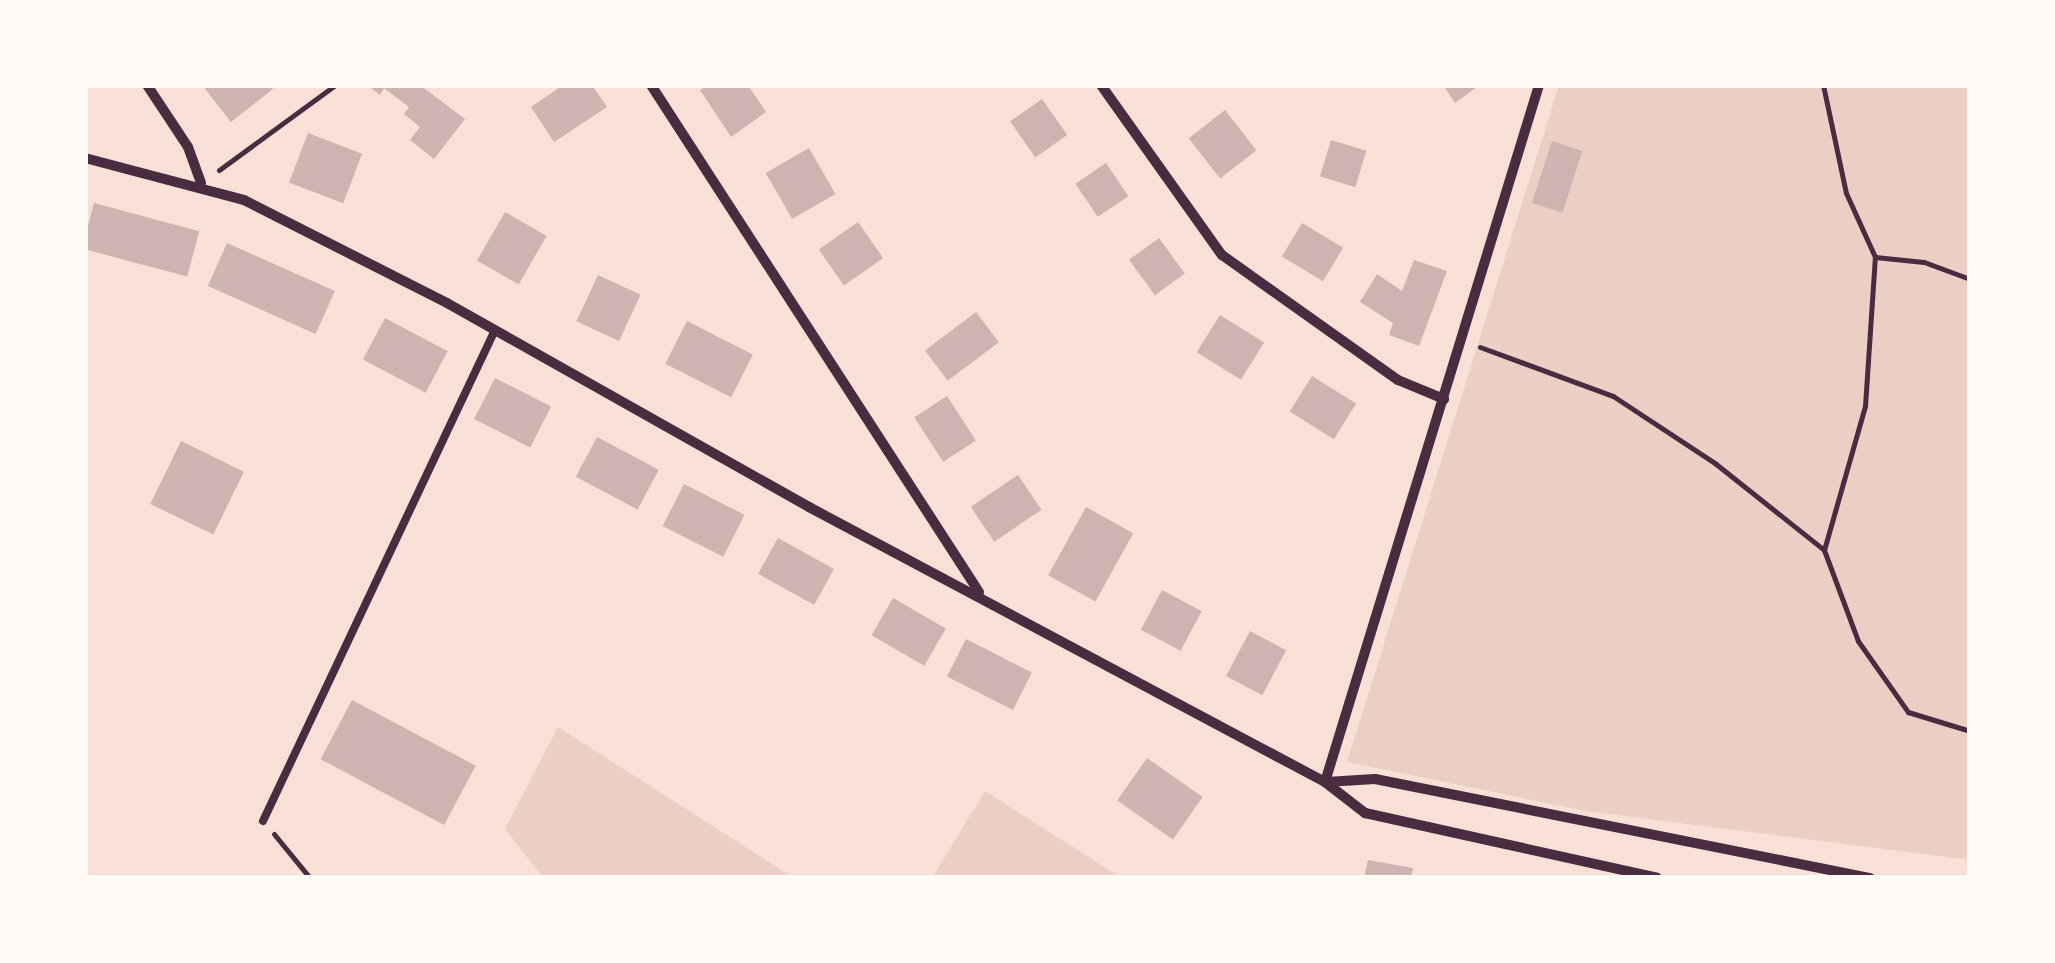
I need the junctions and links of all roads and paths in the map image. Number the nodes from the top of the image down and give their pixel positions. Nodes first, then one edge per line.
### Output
1 (146, 85) edge
2 (335, 85) edge
3 (651, 85) edge
4 (1102, 85) edge
5 (1824, 85) edge
6 (1537, 86) edge
7 (85, 158) edge
8 (200, 183) junction
9 (1876, 257) junction
10 (1970, 278) edge
11 (495, 330) junction
12 (1461, 340) junction
13 (1444, 399) junction
14 (1824, 550) junction
15 (980, 593) junction
16 (1970, 731) edge
17 (1326, 782) junction
18 (263, 821) joint
19 (310, 878) edge
20 (1657, 878) edge
21 (1870, 878) edge

1 - 8 street
2 - 8 path
3 - 15 street
4 - 13 street
5 - 9 path
6 - 12 street
7 - 8 street
8 - 11 street
9 - 10 path
9 - 14 path
11 - 15 street
11 - 18 lane
12 - 13 street
12 - 14 path
13 - 17 street
14 - 16 path
15 - 17 street
17 - 20 street
17 - 21 street
18 - 19 path

